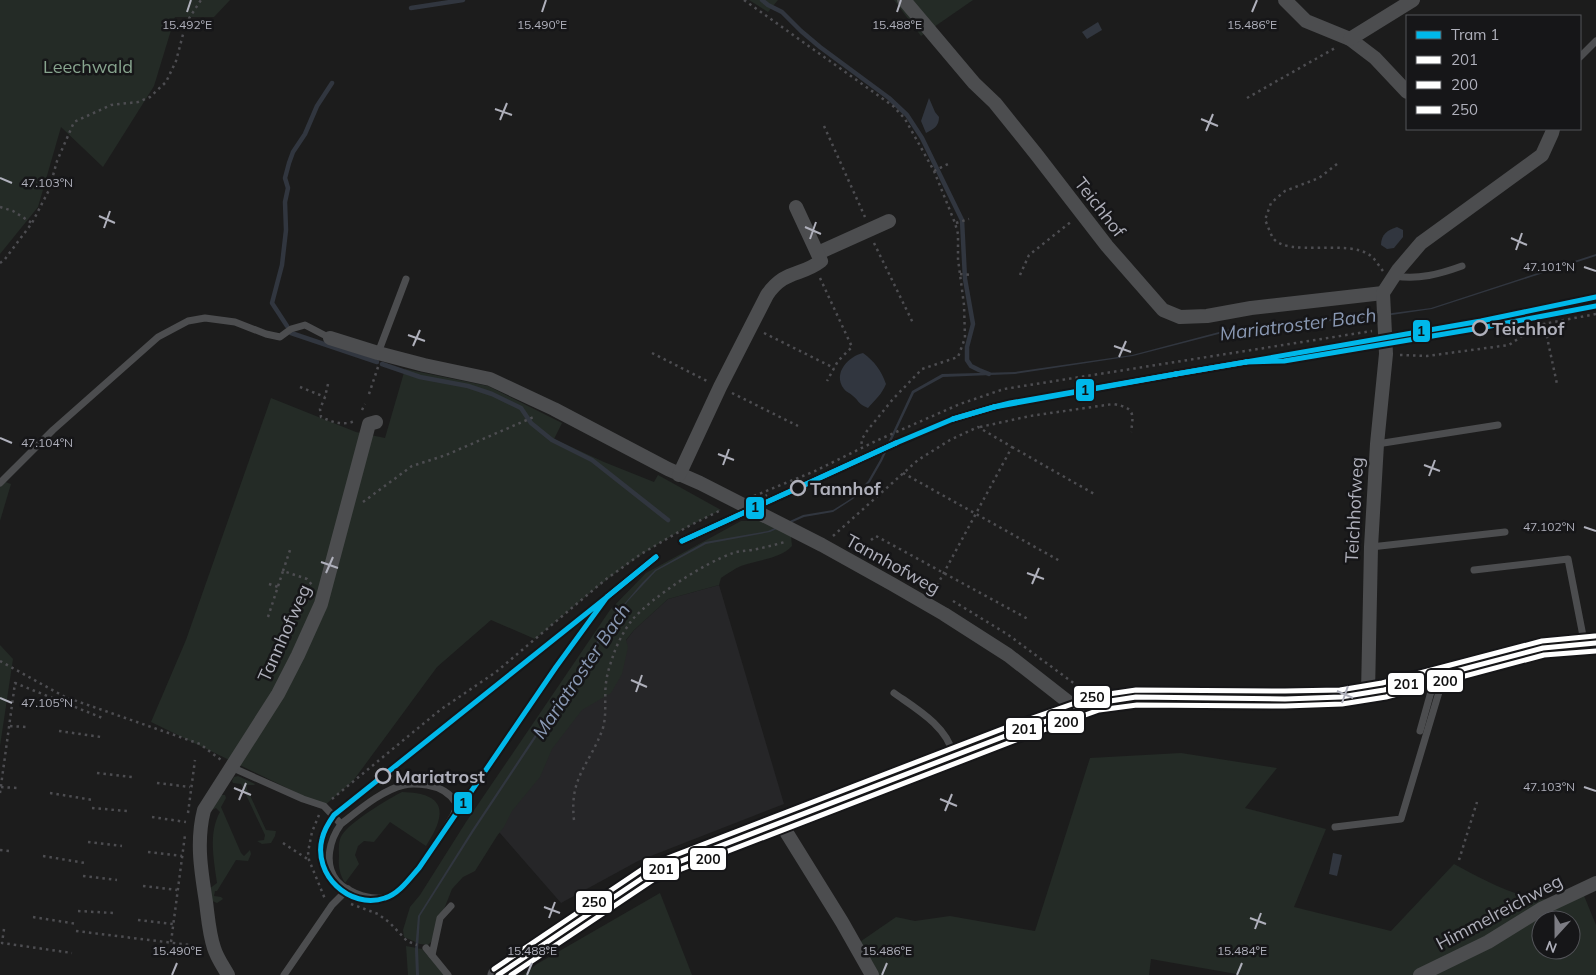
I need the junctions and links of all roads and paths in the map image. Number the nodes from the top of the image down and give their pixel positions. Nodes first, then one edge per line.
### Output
1 (201, 0) edge
2 (904, 0) edge
3 (1285, 0) edge
4 (1413, 0) edge
5 (1350, 39) junction
6 (1596, 41) edge
7 (1581, 56) edge
8 (1406, 91) edge
9 (1247, 98) dead end
10 (824, 126) dead end
11 (1552, 130) edge
12 (950, 163) dead end
13 (1337, 164) dead end
14 (935, 170) dead end
15 (0, 207) edge
16 (796, 207) dead end
17 (1081, 214) junction
18 (968, 219) dead end
19 (889, 221) dead end
20 (32, 223) junction
21 (957, 223) dead end
22 (869, 230) junction
23 (816, 259) junction
24 (0, 263) edge
25 (1462, 266) dead end
26 (961, 274) dead end
27 (970, 275) dead end
28 (1020, 275) dead end
29 (406, 279) dead end
30 (1388, 289) junction
31 (1596, 314) edge
32 (913, 323) dead end
33 (1544, 324) junction
34 (751, 326) junction
35 (1385, 326) junction
36 (1496, 330) dead end
37 (1528, 331) junction
38 (330, 338) joint
39 (652, 353) dead end
40 (380, 354) junction
41 (1386, 354) junction
42 (834, 368) junction
43 (828, 380) dead end
44 (328, 384) dead end
45 (1557, 384) dead end
46 (300, 387) dead end
47 (720, 387) junction
48 (369, 394) dead end
49 (325, 397) junction
50 (365, 404) dead end
51 (362, 410) junction
52 (533, 418) dead end
53 (376, 422) joint
54 (1498, 425) dead end
55 (798, 426) dead end
56 (978, 428) junction
57 (1131, 432) dead end
58 (1377, 444) junction
59 (1012, 447) junction
60 (903, 473) junction
61 (679, 475) junction
62 (0, 483) edge
63 (1096, 495) dead end
64 (736, 503) junction
65 (345, 513) junction
66 (976, 514) junction
67 (1505, 532) dead end
68 (799, 534) junction
69 (871, 540) dead end
70 (822, 545) junction
71 (1370, 547) junction
72 (290, 550) dead end
73 (1060, 561) dead end
74 (1474, 570) dead end
75 (283, 571) junction
76 (944, 573) junction
77 (269, 584) dead end
78 (278, 587) junction
79 (934, 591) dead end
80 (321, 604) junction
81 (268, 617) dead end
82 (1028, 619) dead end
83 (1590, 644) edge
84 (0, 661) edge
85 (1436, 676) junction
86 (894, 693) dead end
87 (1368, 694) junction
88 (1073, 710) junction
89 (105, 719) dead end
90 (9, 726) junction
91 (26, 727) dead end
92 (1420, 731) dead end
93 (59, 732) dead end
94 (102, 737) dead end
95 (953, 756) junction
96 (195, 760) dead end
97 (231, 767) junction
98 (97, 773) dead end
99 (132, 777) dead end
100 (157, 783) dead end
101 (1, 787) edge
102 (191, 787) junction
103 (17, 788) dead end
104 (50, 792) dead end
105 (340, 792) junction
106 (0, 793) edge
107 (344, 796) dead end
108 (93, 800) dead end
109 (1477, 802) dead end
110 (324, 806) junction
111 (92, 808) dead end
112 (127, 811) dead end
113 (152, 817) dead end
114 (574, 820) dead end
115 (186, 822) junction
116 (780, 822) junction
117 (341, 824) junction
118 (1335, 827) dead end
119 (88, 842) dead end
120 (283, 843) dead end
121 (122, 846) dead end
122 (0, 850) edge
123 (10, 850) dead end
124 (148, 852) dead end
125 (43, 856) dead end
126 (182, 856) junction
127 (309, 860) junction
128 (1459, 860) dead end
129 (85, 863) dead end
130 (83, 876) dead end
131 (117, 880) dead end
132 (1596, 883) edge
133 (143, 886) dead end
134 (348, 889) junction
135 (177, 890) junction
136 (339, 898) junction
137 (332, 905) junction
138 (452, 906) dead end
139 (78, 911) dead end
140 (113, 913) dead end
141 (32, 918) dead end
142 (138, 920) dead end
143 (77, 924) dead end
144 (173, 924) junction
145 (4, 929) dead end
146 (76, 931) dead end
147 (406, 941) dead end
148 (170, 942) junction
149 (214, 948) junction
150 (426, 948) dead end
151 (72, 953) dead end
152 (432, 955) junction
153 (228, 975) edge
154 (284, 975) edge
155 (448, 975) edge
156 (498, 975) edge
157 (872, 975) edge
158 (1420, 975) edge

1 - 20 path
2 - 17 street, Teichhof
3 - 5 street
4 - 5 street
5 - 8 street
5 - 9 path
6 - 7 lane
10 - 22 path
11 - 30 street
12 - 14 path
13 - 30 path
15 - 20 path
16 - 23 street
17 - 28 path
17 - 30 street, Teichhof
18 - 21 path
19 - 22 street
20 - 24 path
22 - 23 street
22 - 32 path
23 - 34 street
23 - 42 path
25 - 30 lane
26 - 27 path
29 - 40 lane
30 - 35 street
31 - 33 path
33 - 37 path
33 - 45 path
34 - 42 path
34 - 47 street
35 - 41 street, Teichhofweg
35 - 64 path
36 - 37 path
37 - 41 path
38 - 40 street, Tannhofweg
38 - 62 lane
39 - 47 path
40 - 48 path
40 - 61 street, Tannhofweg
41 - 58 street, Teichhofweg
42 - 43 path
44 - 49 path
46 - 49 path
47 - 55 path
47 - 61 street
49 - 51 path
50 - 51 path
51 - 53 path
52 - 65 path
53 - 65 street, Tannhofweg
54 - 58 lane
56 - 57 path
56 - 59 path
56 - 60 path
58 - 71 street, Teichhofweg
59 - 63 path
59 - 66 path
60 - 66 path
60 - 70 path
61 - 64 street, Tannhofweg
64 - 68 street, Tannhofweg
64 - 105 path
65 - 80 street, Tannhofweg
66 - 73 path
66 - 76 path
67 - 71 lane
68 - 70 street, Tannhofweg
68 - 114 path
69 - 76 path
70 - 88 street, Tannhofweg
71 - 87 street, Teichhofweg
72 - 75 path
74 - 83 lane
75 - 78 path
75 - 80 path
76 - 79 path
76 - 82 path
77 - 78 path
78 - 81 path
80 - 97 street, Tannhofweg
83 - 85 main road
84 - 97 path
85 - 87 main road
85 - 92 lane
85 - 118 lane
86 - 95 lane
87 - 88 main road
88 - 95 main road
89 - 90 path
90 - 91 path
90 - 101 path
93 - 94 path
95 - 116 main road
96 - 102 path
97 - 110 lane
97 - 149 street, Tannhofweg
98 - 99 path
100 - 102 path
101 - 103 path
101 - 106 path
102 - 115 path
104 - 108 path
105 - 107 path
105 - 110 path
109 - 128 path
110 - 117 lane
110 - 127 path
111 - 112 path
113 - 115 path
115 - 126 path
116 - 156 main road
116 - 157 street
117 - 134 lane
117 - 134 lane
119 - 121 path
120 - 127 path
122 - 123 path
124 - 126 path
125 - 129 path
126 - 135 path
127 - 137 path
130 - 131 path
132 - 158 street, Himmelreichweg
133 - 135 path
134 - 136 lane
135 - 144 path
136 - 137 lane
136 - 147 path
137 - 154 lane
138 - 152 lane
139 - 140 path
141 - 143 path
142 - 144 path
144 - 148 path
145 - 151 path
146 - 148 path
148 - 149 path
149 - 153 street, Tannhofweg
150 - 152 lane
152 - 155 lane

